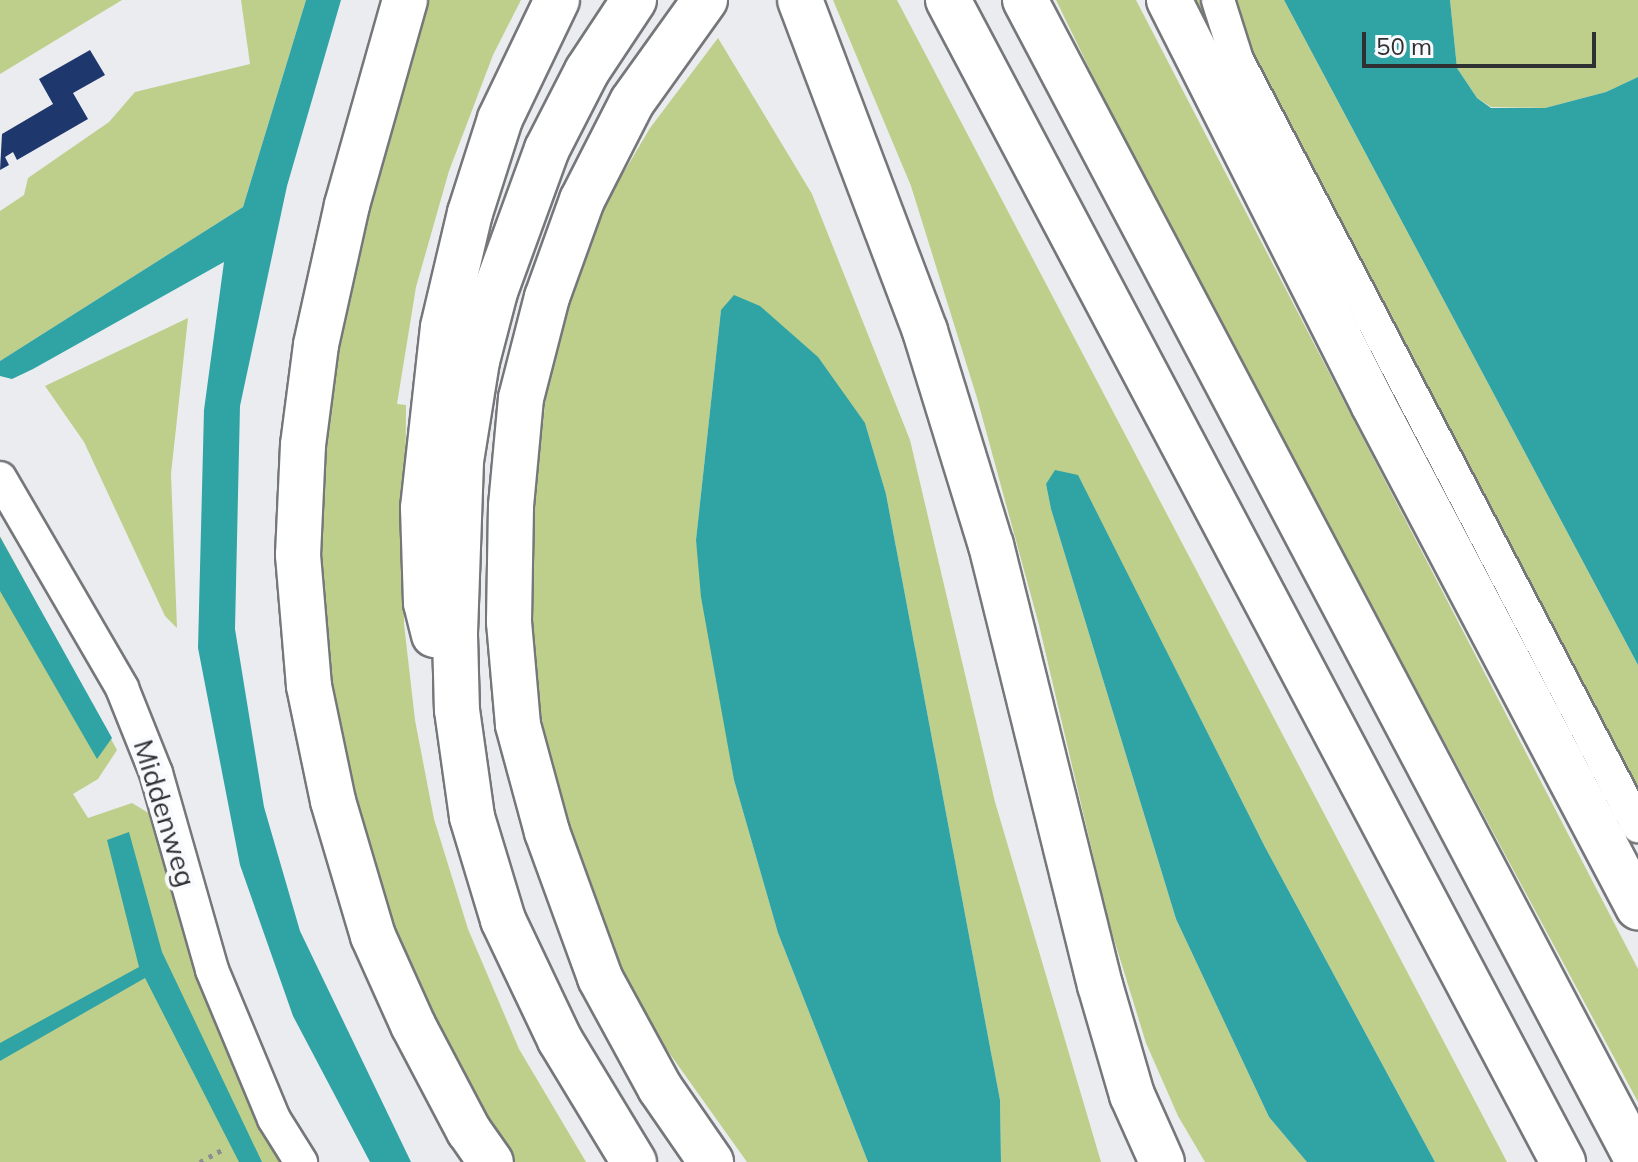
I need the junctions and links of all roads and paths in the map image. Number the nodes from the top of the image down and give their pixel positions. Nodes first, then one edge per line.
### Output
1 (405, 0) edge
2 (557, 0) edge
3 (634, 0) edge
4 (800, 0) edge
5 (948, 0) edge
6 (1025, 0) edge
7 (1169, 0) edge
8 (1218, 0) edge
9 (693, 14) edge
10 (1237, 134) junction
11 (1306, 192) junction
12 (0, 478) edge
13 (457, 710) junction
14 (1638, 826) edge
15 (1638, 907) edge
16 (223, 1149) dead end
17 (1638, 1161) edge
18 (200, 1162) edge
19 (301, 1162) edge
20 (491, 1162) edge
21 (634, 1162) edge
22 (711, 1162) edge
23 (1162, 1162) edge
24 (1563, 1162) edge

1 - 20 highway
2 - 13 highway
3 - 13 highway
4 - 23 highway
5 - 24 highway
6 - 17 highway
7 - 10 highway
8 - 11 street
9 - 22 highway
10 - 11 street
10 - 15 highway
11 - 14 street
12 - 19 street, Middenweg
13 - 21 highway
16 - 18 path

